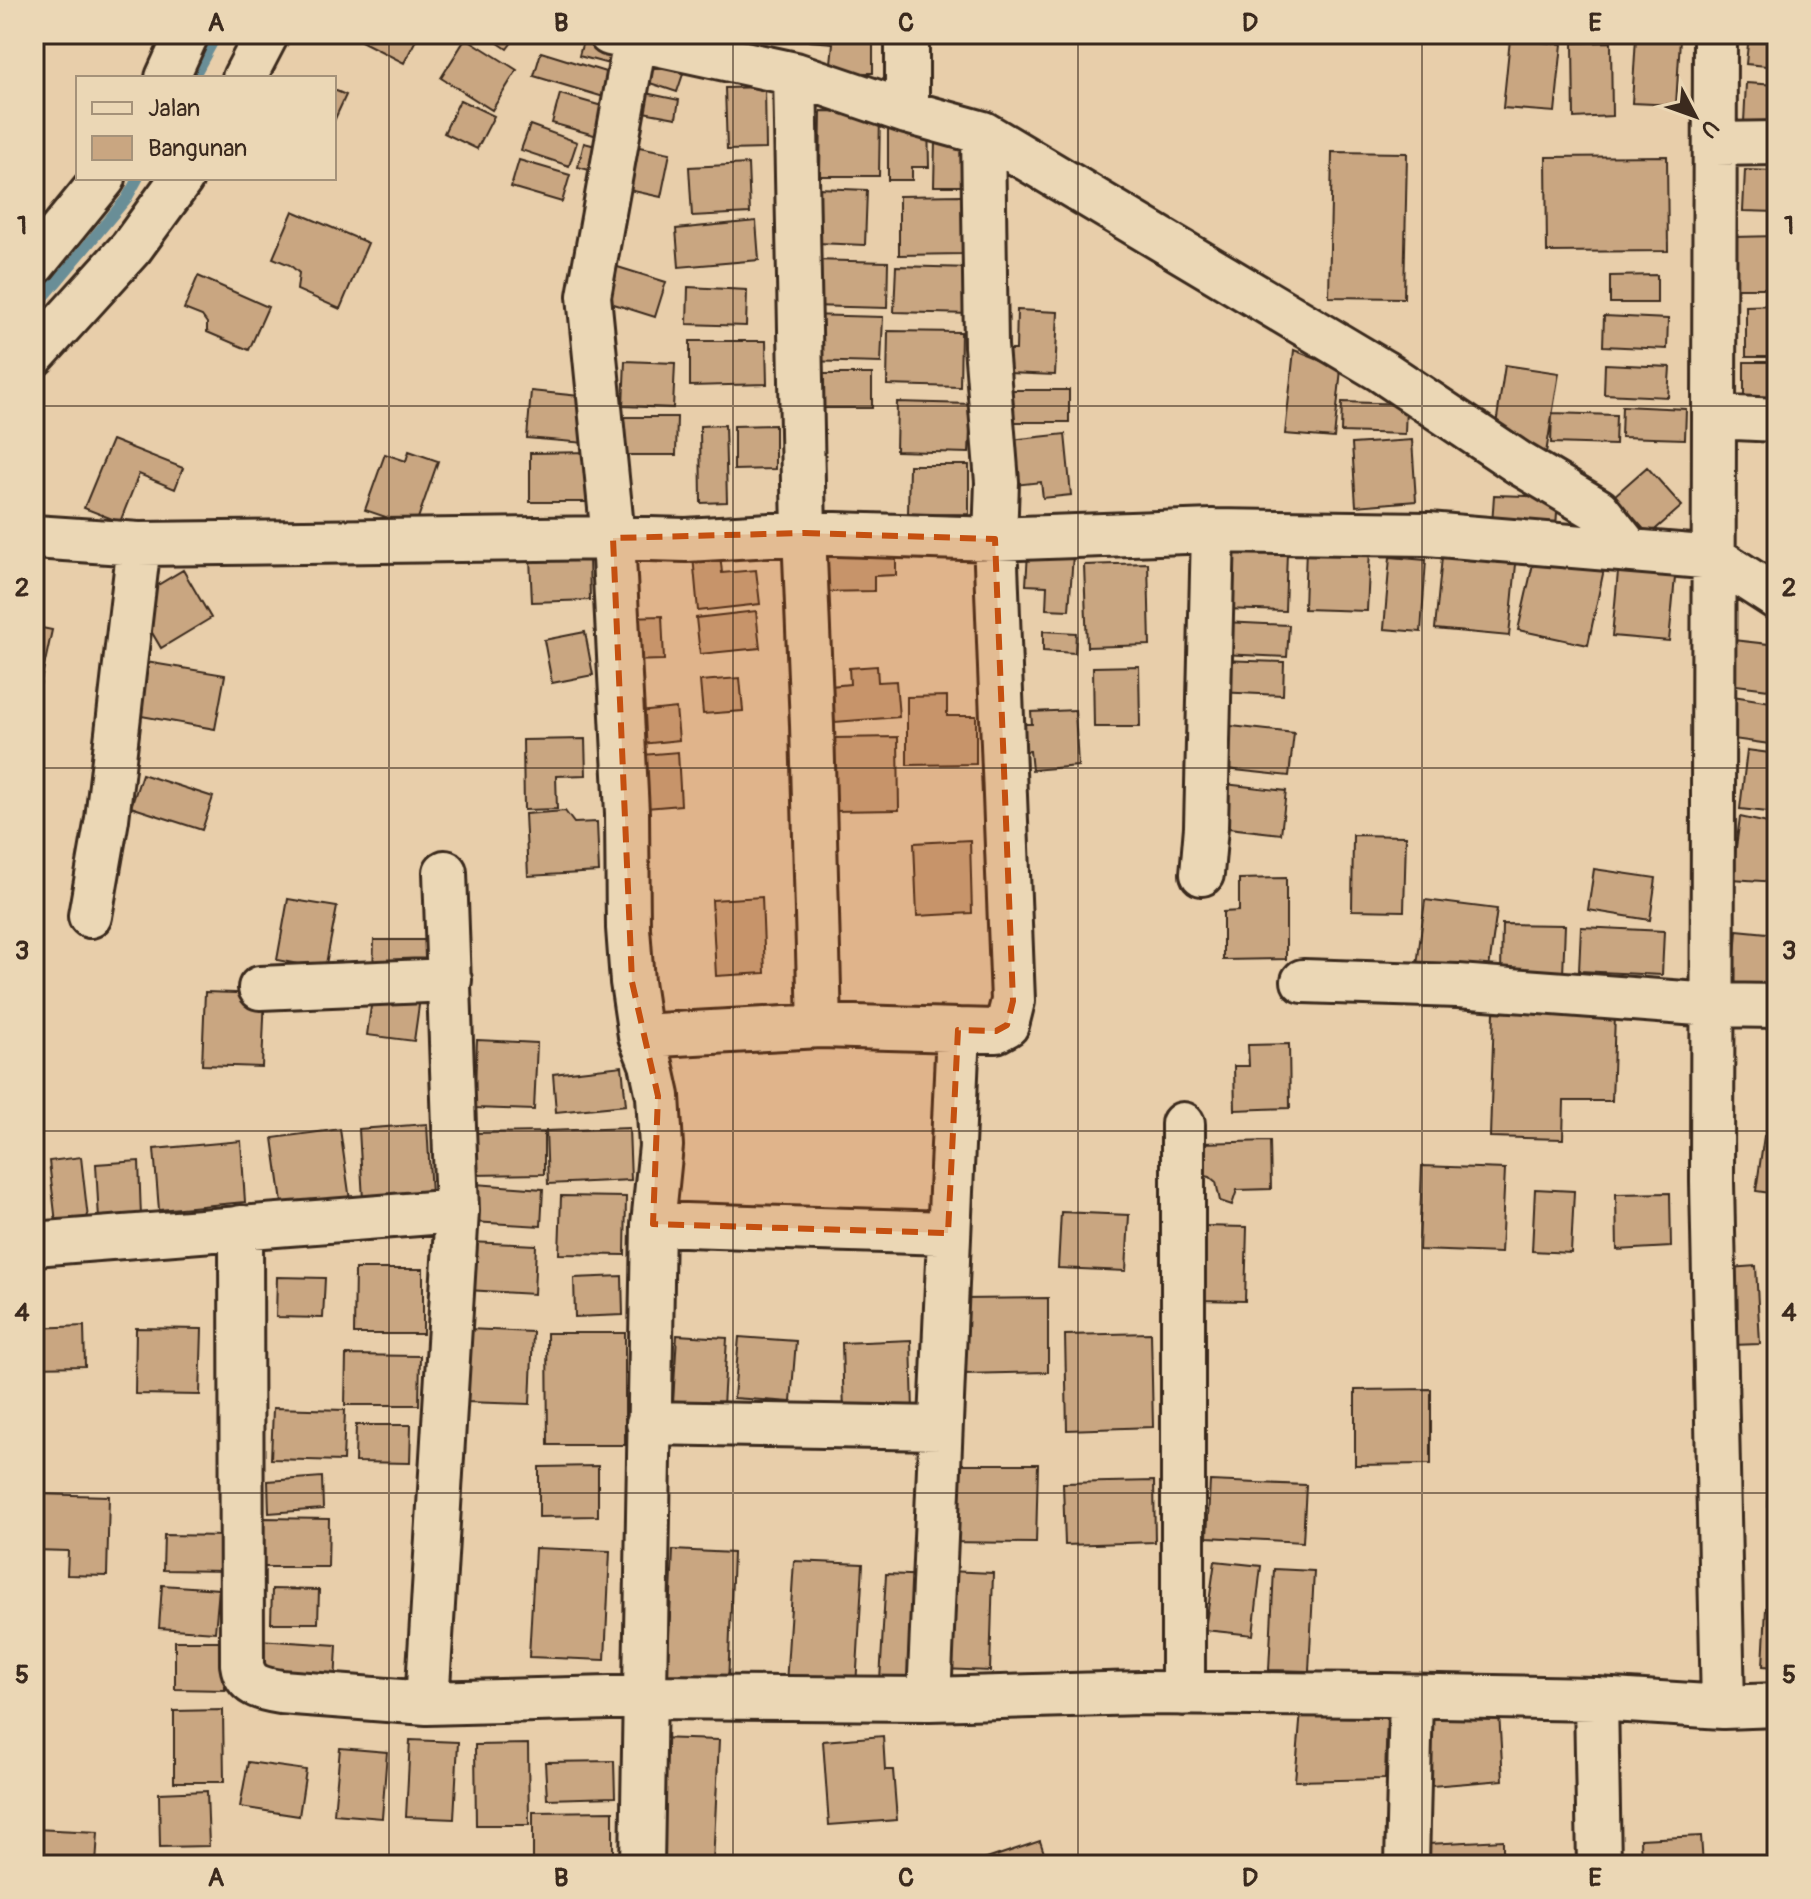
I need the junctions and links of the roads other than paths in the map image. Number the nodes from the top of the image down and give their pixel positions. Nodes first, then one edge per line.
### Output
1 (187, 34) edge
2 (267, 34) edge
3 (907, 34) edge
4 (1715, 34) edge
5 (623, 37) edge
6 (795, 74) junction
7 (168, 76) edge
8 (245, 76) edge
9 (907, 112) junction
10 (983, 133) junction
11 (1777, 143) edge
12 (1715, 144) junction
13 (102, 180) edge
14 (181, 180) edge
15 (34, 264) edge
16 (34, 355) edge
17 (1715, 417) junction
18 (1777, 420) edge
19 (1213, 531) junction
20 (804, 533) junction
21 (34, 537) edge
22 (613, 538) junction
23 (995, 539) junction
24 (139, 544) junction
25 (1628, 548) junction
26 (1715, 558) junction
27 (1777, 598) edge
28 (445, 872) dead end
29 (1202, 874) dead end
30 (90, 916) dead end
31 (450, 980) junction
32 (1303, 981) dead end
33 (260, 988) dead end
34 (1712, 1005) junction
35 (1777, 1006) edge
36 (820, 1026) junction
37 (958, 1030) junction
38 (640, 1036) junction
39 (1183, 1124) dead end
40 (457, 1211) junction
41 (653, 1224) junction
42 (241, 1227) junction
43 (948, 1233) junction
44 (34, 1244) edge
45 (648, 1423) junction
46 (940, 1428) junction
47 (1183, 1694) junction
48 (1411, 1696) junction
49 (647, 1697) junction
50 (929, 1699) junction
51 (1596, 1699) junction
52 (427, 1703) junction
53 (1777, 1705) edge
54 (1723, 1707) junction
55 (642, 1865) edge
56 (1407, 1865) edge
57 (1599, 1865) edge

1 - 7 street
2 - 8 street
3 - 9 street
4 - 12 street
5 - 6 street
5 - 22 street
6 - 9 street
6 - 20 street
9 - 10 street
10 - 23 street
10 - 25 street
11 - 12 street
12 - 17 street
13 - 15 street
14 - 16 street
17 - 18 street
17 - 26 street
19 - 23 street
19 - 25 street
19 - 29 street
20 - 22 street
20 - 23 street
20 - 36 street
21 - 24 street
22 - 24 street
22 - 38 street
23 - 37 street
24 - 30 street
25 - 26 street
26 - 27 street
26 - 34 street
28 - 31 street
31 - 33 street
31 - 40 street
32 - 34 street
34 - 35 street
34 - 54 street
36 - 37 street
36 - 38 street
37 - 43 street
38 - 41 street
39 - 47 street
40 - 42 street
40 - 52 street
41 - 43 street
41 - 45 street
42 - 44 street
42 - 52 street
43 - 46 street
45 - 46 street
45 - 49 street
46 - 50 street
47 - 48 street
47 - 50 street
48 - 51 street
48 - 56 street
49 - 50 street
49 - 52 street
49 - 55 street
51 - 54 street
51 - 57 street
53 - 54 street

